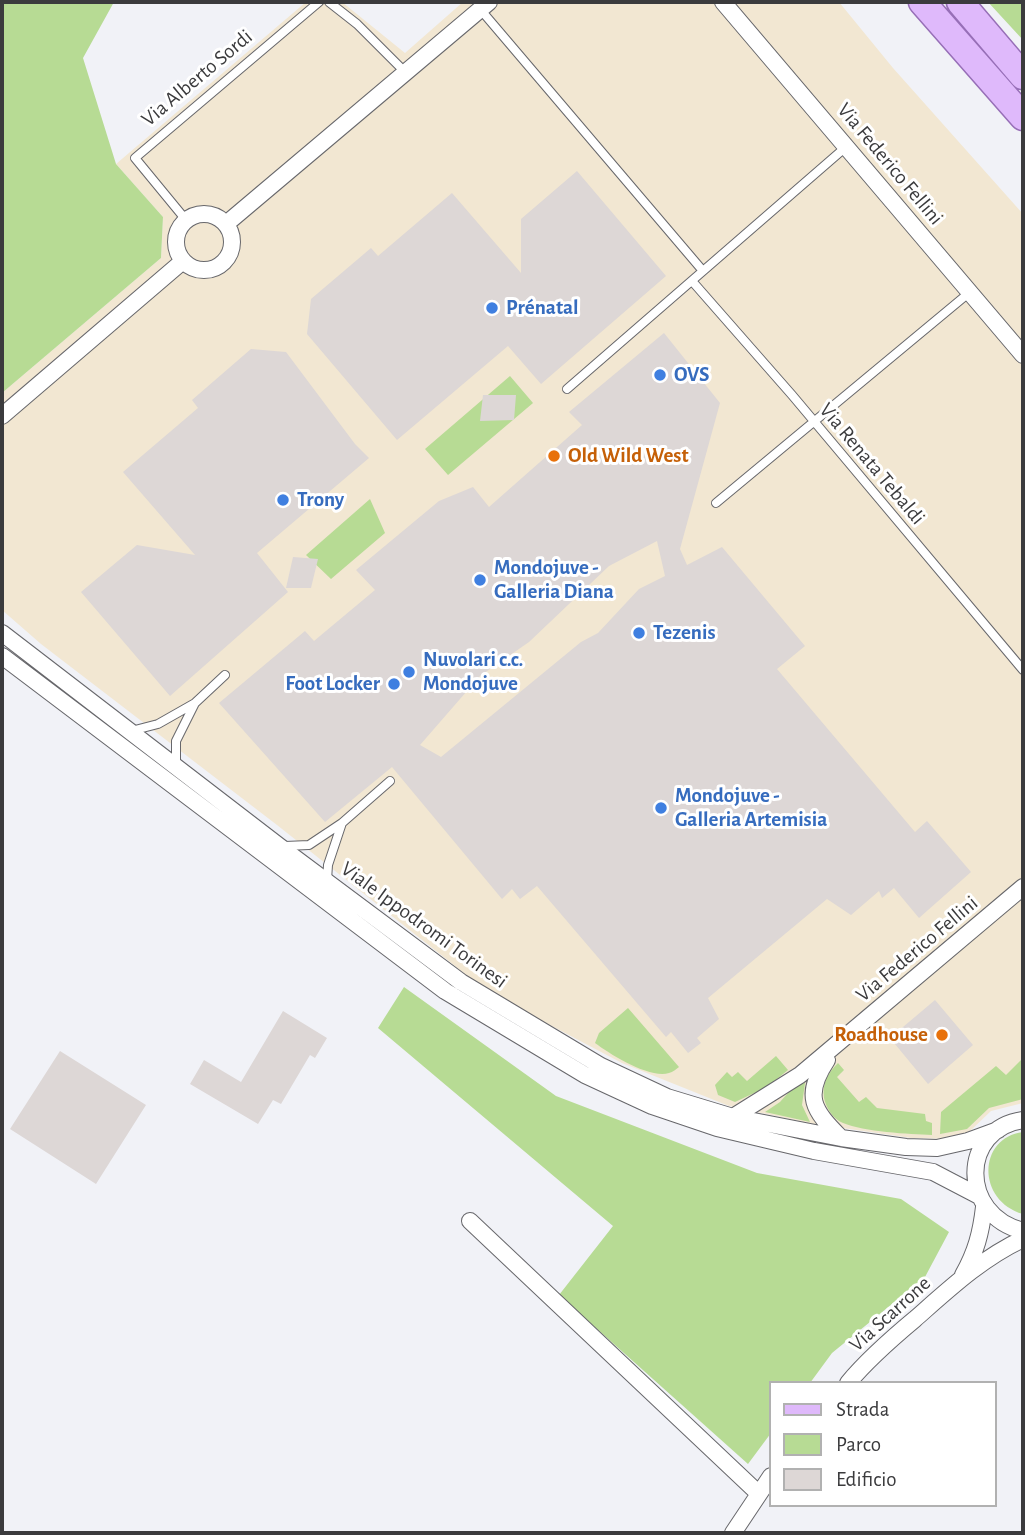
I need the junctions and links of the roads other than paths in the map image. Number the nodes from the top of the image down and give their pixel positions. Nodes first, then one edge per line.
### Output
1 (319, 2) edge
2 (329, 2) edge
3 (723, 2) edge
4 (922, 2) edge
5 (962, 2) edge
6 (484, 5) edge
7 (1023, 58) edge
8 (407, 73) junction
9 (1023, 76) edge
10 (992, 80) junction
11 (1023, 117) edge
12 (1023, 134) edge
13 (847, 146) junction
14 (186, 220) junction
15 (226, 224) junction
16 (183, 261) junction
17 (703, 271) junction
18 (692, 281) junction
19 (970, 292) junction
20 (1023, 355) edge
21 (567, 389) dead end
22 (2, 416) edge
23 (815, 423) junction
24 (716, 503) dead end
25 (2, 633) edge
26 (2, 656) edge
27 (1023, 670) edge
28 (225, 675) dead end
29 (195, 703) junction
30 (131, 731) junction
31 (176, 766) junction
32 (390, 781) dead end
33 (342, 823) junction
34 (279, 846) junction
35 (327, 880) junction
36 (1023, 887) edge
37 (837, 1045) junction
38 (733, 1117) junction
39 (1023, 1120) edge
40 (998, 1129) junction
41 (841, 1138) junction
42 (981, 1201) junction
43 (470, 1220) dead end
44 (1023, 1231) edge
45 (1023, 1238) edge
46 (961, 1277) junction
47 (850, 1381) edge
48 (769, 1479) edge
49 (758, 1493) junction
50 (733, 1533) edge

1 - 14 lane, Via Alberto Sordi
2 - 8 lane
3 - 13 street, Via Federico Fellini
4 - 10 main road
5 - 7 main road
5 - 9 main road
6 - 8 street
6 - 17 lane
8 - 15 street
10 - 11 main road
10 - 12 main road
13 - 17 lane
13 - 19 street, Via Federico Fellini
14 - 15 street
14 - 16 street
15 - 16 street
16 - 22 street
17 - 18 lane
18 - 21 lane
18 - 23 lane, Via Renata Tebaldi
19 - 20 street, Via Federico Fellini
19 - 23 lane
23 - 24 lane
23 - 27 lane, Via Renata Tebaldi
25 - 30 street, Viale Ippodromi Torinesi
26 - 42 street, Viale Ippodromi Torinesi
28 - 29 lane
29 - 30 lane
29 - 31 lane
30 - 31 street, Viale Ippodromi Torinesi
31 - 34 street, Viale Ippodromi Torinesi
32 - 33 lane
33 - 34 lane
33 - 35 lane
34 - 35 street, Viale Ippodromi Torinesi
35 - 38 street, Viale Ippodromi Torinesi
36 - 37 street, Via Federico Fellini
37 - 38 street, Via Federico Fellini
37 - 41 street, Via Federico Fellini
38 - 41 street, Viale Ippodromi Torinesi
39 - 40 street, Viale Ippodromi Torinesi
40 - 41 street, Viale Ippodromi Torinesi
40 - 42 street, Via Scarrone
42 - 44 street, Viale Ippodromi Torinesi
42 - 46 street, Via Scarrone
43 - 49 street
45 - 46 street, Via Scarrone
46 - 47 street, Via Scarrone
48 - 49 street
49 - 50 street

